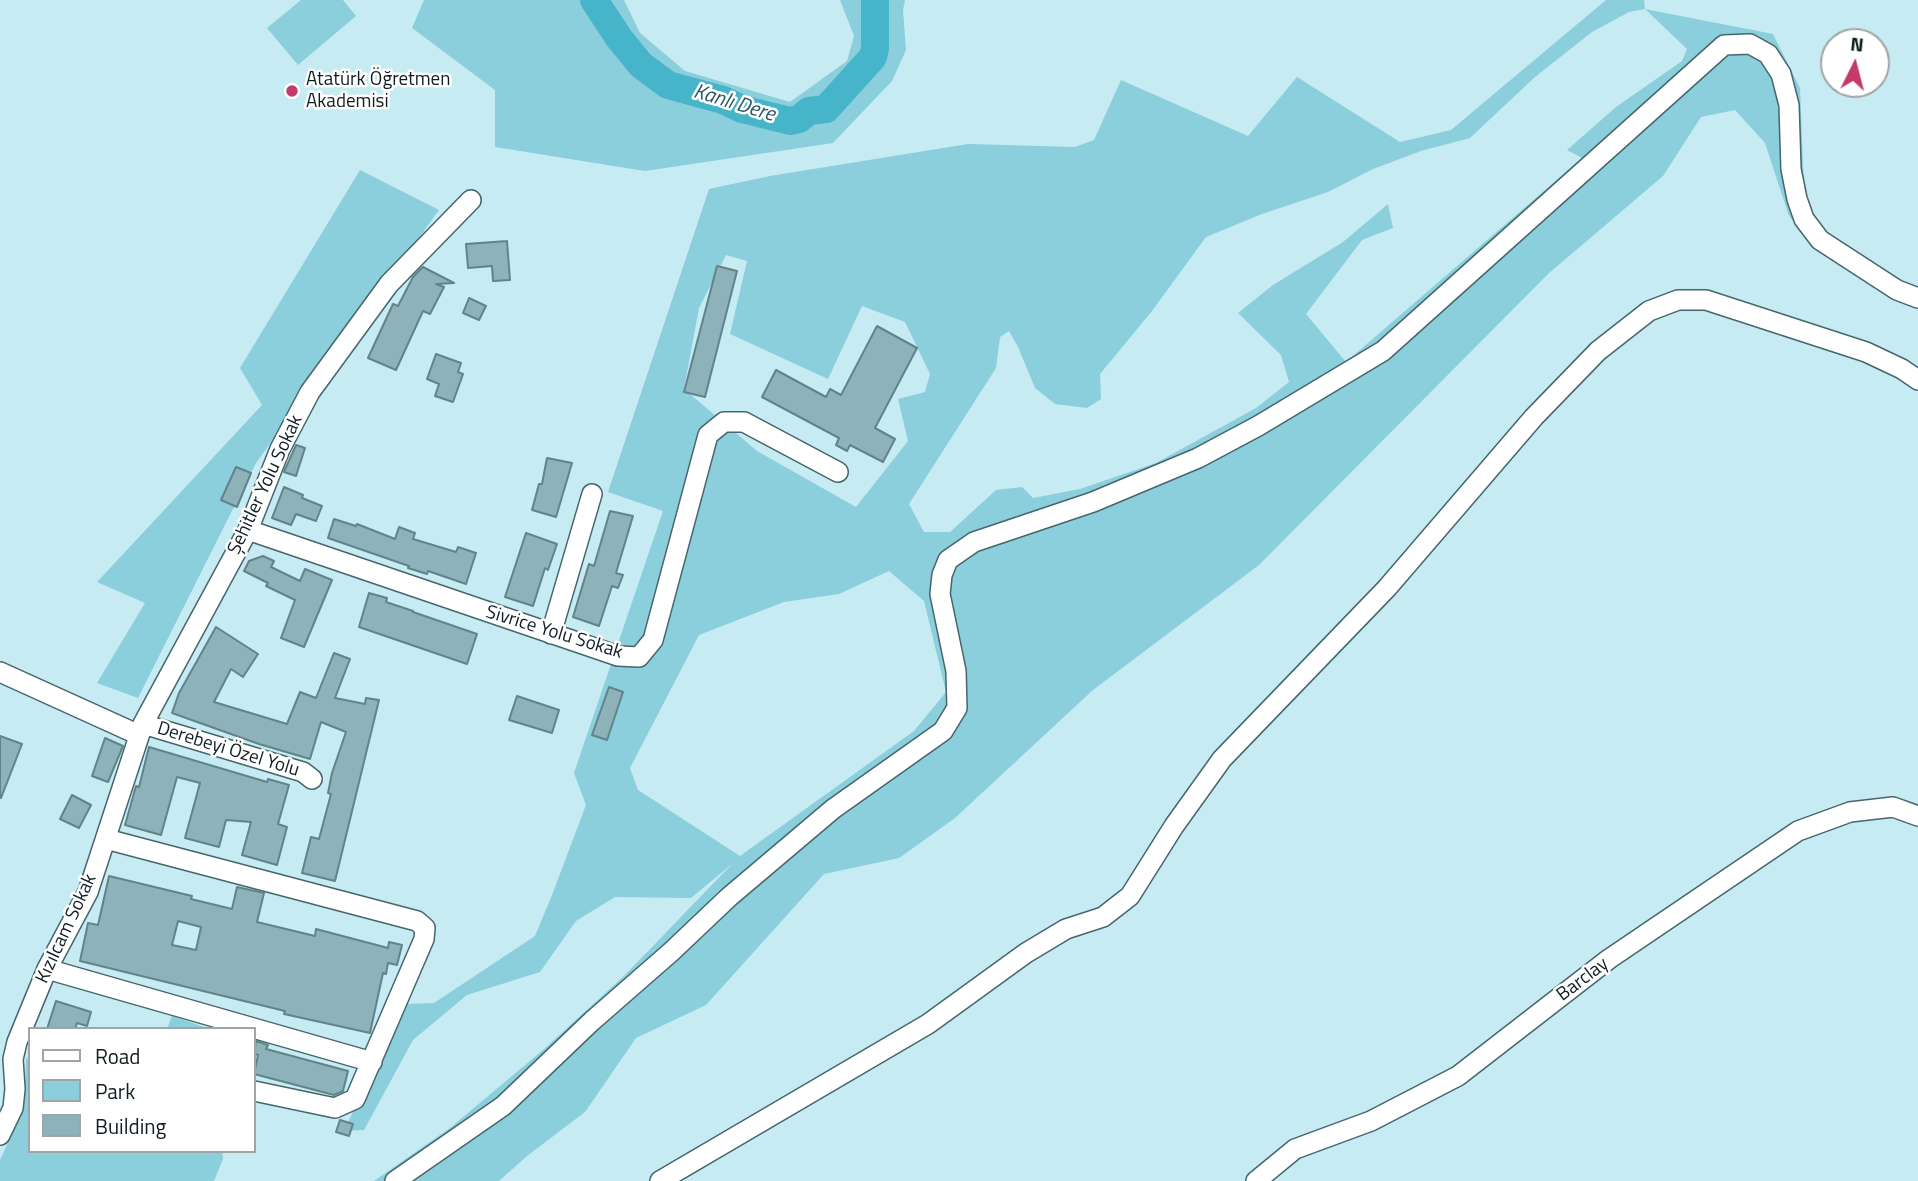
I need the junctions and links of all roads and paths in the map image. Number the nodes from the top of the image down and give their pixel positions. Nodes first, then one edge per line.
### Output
1 (471, 200) dead end
2 (1918, 298) edge
3 (1918, 380) edge
4 (838, 472) dead end
5 (592, 494) dead end
6 (248, 530) junction
7 (551, 634) junction
8 (0, 672) edge
9 (141, 729) junction
10 (312, 779) dead end
11 (1918, 816) edge
12 (106, 839) junction
13 (47, 969) junction
14 (250, 1027) edge
15 (256, 1029) edge
16 (372, 1062) junction
17 (256, 1091) edge
18 (0, 1135) edge
19 (395, 1181) edge
20 (660, 1181) edge
21 (1256, 1181) edge

1 - 6 street, Şehitler Yolu Sokak
2 - 19 street
3 - 20 street
4 - 7 street, Sivrice Yolu Sokak
5 - 7 street
6 - 7 street, Sivrice Yolu Sokak
6 - 9 street, Şehitler Yolu Sokak
8 - 9 street, Derebeyi Özel Yolu
9 - 10 street, Derebeyi Özel Yolu
9 - 12 street, Kızılcam Sokak
11 - 21 street, Barclay
12 - 13 street, Kızılcam Sokak
12 - 16 street
13 - 14 street
13 - 18 street, Kızılcam Sokak
15 - 16 street
16 - 17 street

